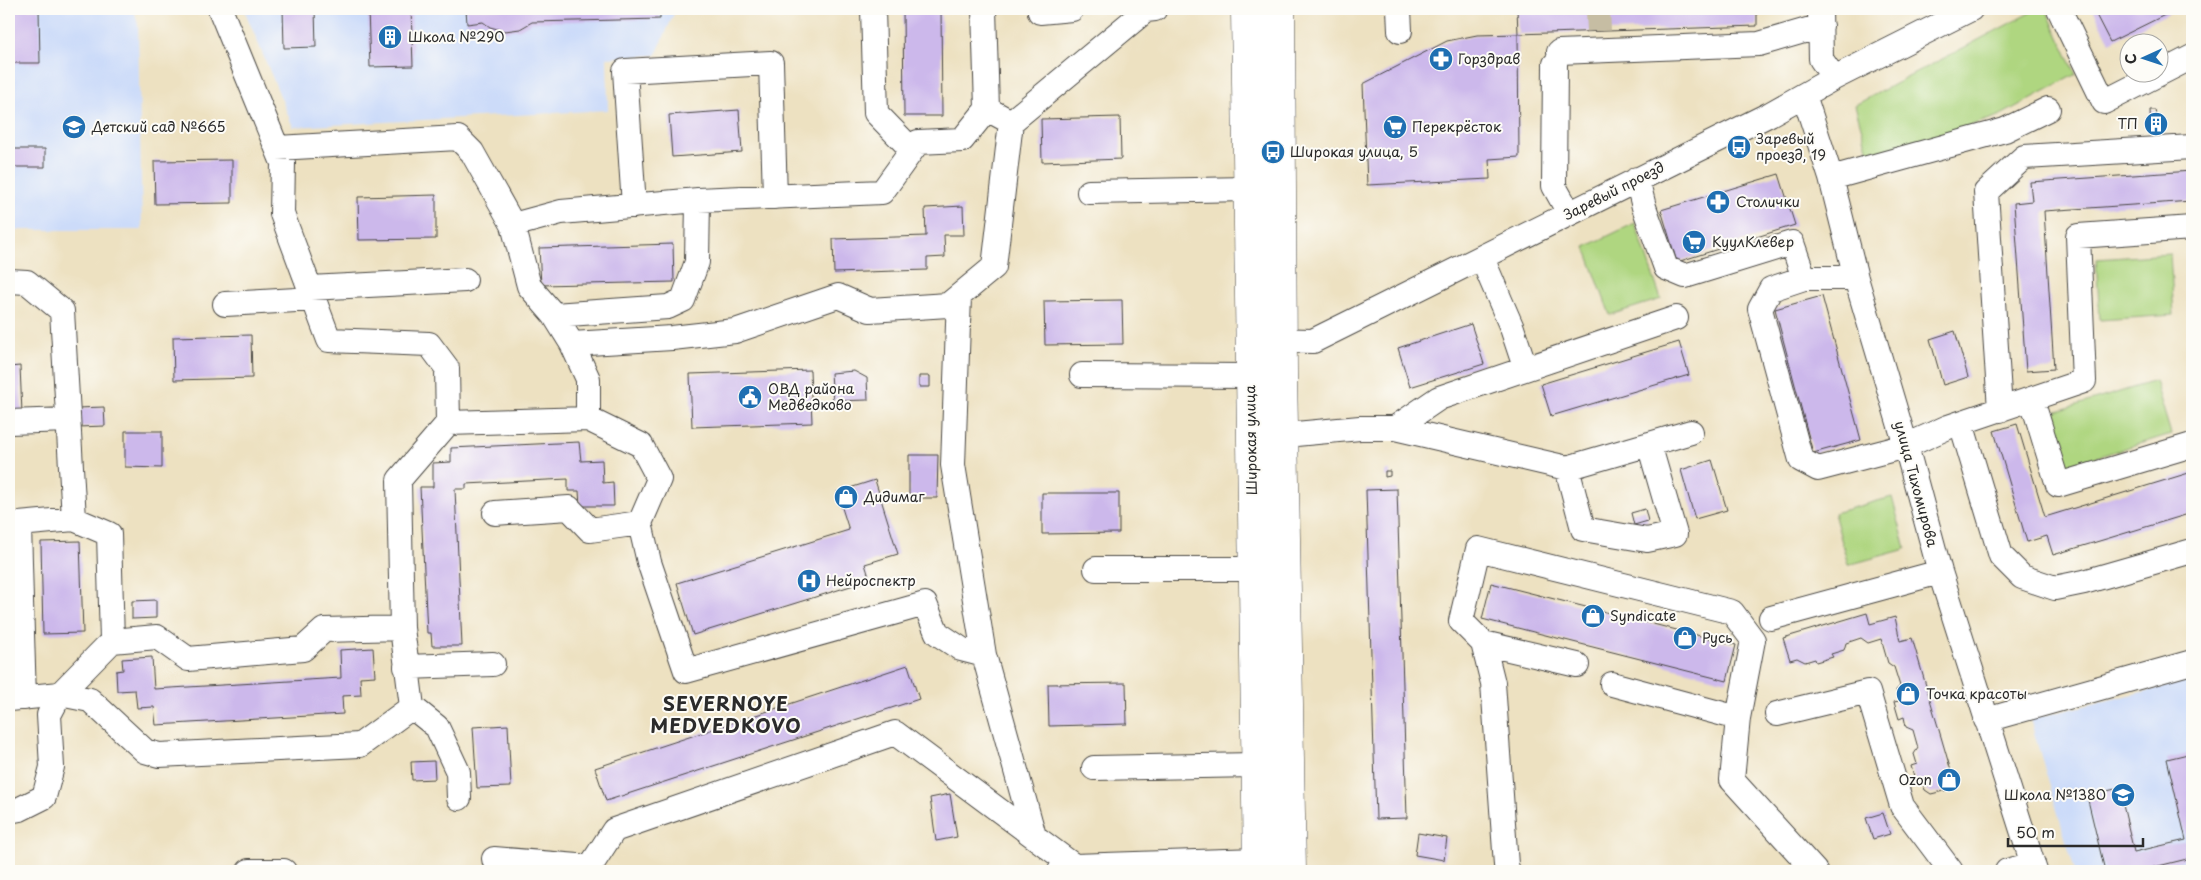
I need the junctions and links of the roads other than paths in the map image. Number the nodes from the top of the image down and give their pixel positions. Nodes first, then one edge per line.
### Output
1 (220, 9) edge
2 (873, 9) edge
3 (984, 9) edge
4 (1072, 9) edge
5 (1156, 9) edge
6 (1245, 9) edge
7 (1265, 9) edge
8 (1281, 9) edge
9 (1972, 9) edge
10 (2059, 9) edge
11 (1040, 12) dead end
12 (1820, 18) edge
13 (2192, 57) edge
14 (1834, 78) junction
15 (1804, 95) junction
16 (987, 109) junction
17 (2048, 109) dead end
18 (1011, 122) junction
19 (2192, 147) edge
20 (277, 148) junction
21 (912, 150) junction
22 (1831, 178) junction
23 (1637, 179) junction
24 (1248, 189) junction
25 (1089, 192) dead end
26 (775, 197) junction
27 (698, 200) junction
28 (634, 206) junction
29 (1569, 213) junction
30 (513, 225) junction
31 (2192, 228) edge
32 (1482, 258) junction
33 (1804, 278) junction
34 (1856, 278) junction
35 (466, 280) dead end
36 (9, 281) edge
37 (312, 294) junction
38 (959, 296) junction
39 (225, 304) dead end
40 (554, 315) junction
41 (1676, 318) dead end
42 (1267, 340) junction
43 (572, 344) junction
44 (1525, 368) junction
45 (1082, 375) dead end
46 (1250, 376) junction
47 (2032, 400) junction
48 (2000, 410) junction
49 (588, 419) junction
50 (68, 420) junction
51 (9, 422) edge
52 (448, 423) junction
53 (1961, 423) junction
54 (1395, 428) junction
55 (1691, 432) dead end
56 (1284, 435) junction
57 (1650, 444) junction
58 (2192, 445) edge
59 (1906, 446) junction
60 (1567, 468) junction
61 (495, 513) dead end
62 (74, 519) junction
63 (640, 523) junction
64 (2192, 551) edge
65 (1096, 569) dead end
66 (1253, 569) junction
67 (1940, 572) junction
68 (15, 602) edge
69 (1771, 618) dead end
70 (402, 628) junction
71 (112, 641) junction
72 (1483, 643) junction
73 (984, 655) junction
74 (2192, 662) edge
75 (494, 664) dead end
76 (1578, 665) dead end
77 (406, 667) junction
78 (1612, 684) dead end
79 (60, 694) junction
80 (16, 698) edge
81 (412, 707) junction
82 (1777, 714) dead end
83 (1738, 718) junction
84 (1986, 720) junction
85 (1255, 765) junction
86 (1094, 768) dead end
87 (459, 798) dead end
88 (9, 812) edge
89 (1034, 836) junction
90 (494, 859) dead end
91 (1275, 868) edge
92 (2034, 868) edge
93 (589, 869) edge
94 (1069, 870) edge
95 (249, 871) edge
96 (284, 871) edge
97 (1508, 871) edge
98 (1815, 871) edge
99 (1951, 871) edge
100 (2007, 871) edge

1 - 20 street
2 - 21 street
3 - 16 street
4 - 11 street
5 - 18 street
6 - 24 main road, Широкая улица
7 - 42 street, Широкая улица
8 - 42 main road, Широкая улица
9 - 14 street, Заревый проезд
10 - 13 street
12 - 14 street
12 - 29 street
14 - 15 street, Заревый проезд
15 - 22 street, улица Тихомирова
15 - 23 street, Заревый проезд
16 - 18 street
16 - 21 street
17 - 22 street
18 - 38 street
19 - 48 street
20 - 30 street
20 - 37 street
21 - 26 street
22 - 34 street, улица Тихомирова
23 - 29 street, Заревый проезд
23 - 33 street
24 - 25 street
24 - 42 main road, Широкая улица
26 - 27 street
26 - 28 street
27 - 28 street
27 - 40 street
28 - 30 street
29 - 32 street, Заревый проезд
30 - 40 street
31 - 47 street
32 - 42 street, Заревый проезд
32 - 44 street
33 - 34 street
33 - 59 street
34 - 59 street, улица Тихомирова
35 - 37 street
36 - 50 street
37 - 39 street
37 - 52 street
38 - 43 street
38 - 73 street
40 - 43 street
41 - 44 street
42 - 46 main road, Широкая улица
42 - 56 main road, Широкая улица
42 - 91 street, Широкая улица
43 - 49 street
44 - 54 street
45 - 46 street
46 - 66 main road, Широкая улица
47 - 48 street
47 - 58 street
48 - 53 street
49 - 52 street
49 - 63 street
50 - 51 street
50 - 62 street
52 - 70 street
53 - 59 street
53 - 64 street
54 - 56 street
54 - 60 street
55 - 57 street
56 - 91 main road, Широкая улица
57 - 60 street
57 - 60 street
59 - 67 street, улица Тихомирова
61 - 63 street
62 - 68 street
62 - 71 street
63 - 73 street
65 - 66 street
66 - 85 main road, Широкая улица
67 - 69 street
67 - 84 street, улица Тихомирова
68 - 80 street
70 - 71 street
70 - 77 street
71 - 79 street
72 - 76 street
72 - 83 street
72 - 97 street
73 - 89 street
74 - 84 street
75 - 77 street
77 - 81 street
78 - 83 street
79 - 80 street
79 - 81 street
79 - 88 street
81 - 87 street
82 - 99 street
83 - 98 street
84 - 92 street, улица Тихомирова
85 - 86 street
85 - 91 main road, Широкая улица
89 - 93 street
89 - 94 street
90 - 93 street
91 - 94 street
92 - 100 street
95 - 96 street

